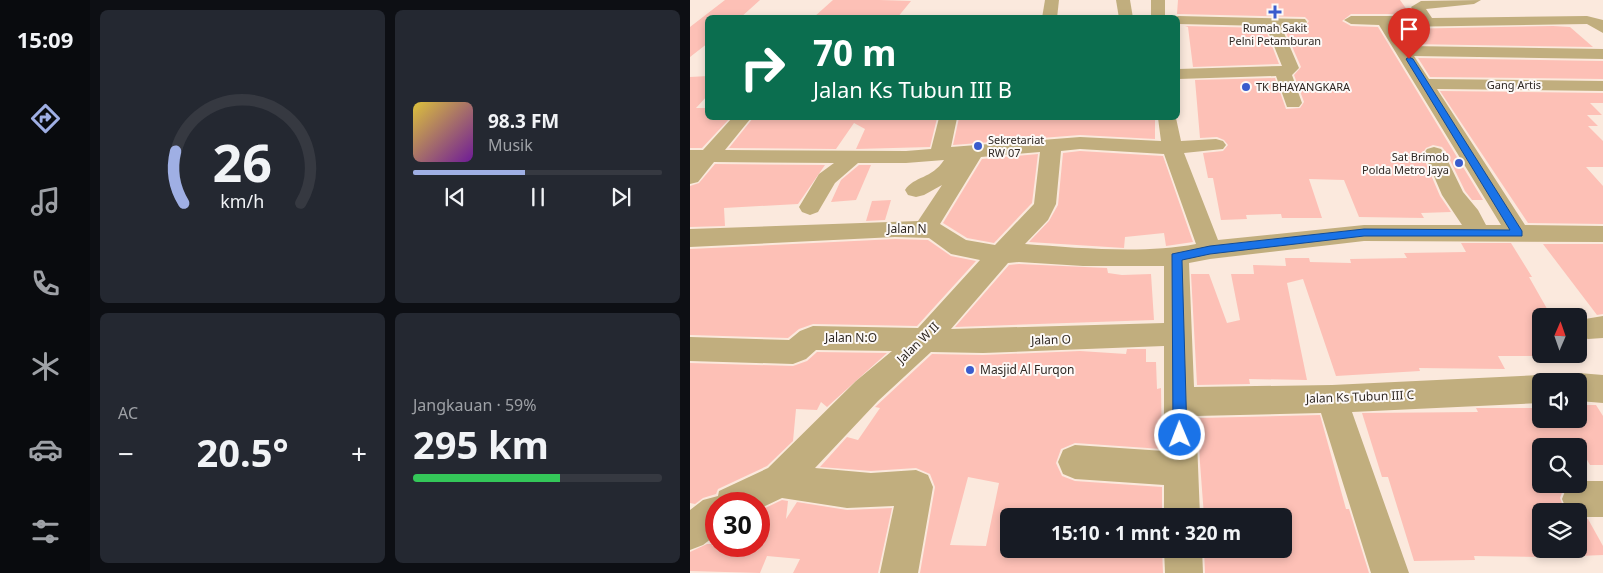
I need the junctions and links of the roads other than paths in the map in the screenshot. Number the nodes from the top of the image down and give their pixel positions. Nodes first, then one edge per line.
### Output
1 (1052, 0) edge
2 (1123, 0) edge
3 (1158, 0) edge
4 (1474, 0) edge
5 (1554, 5) dead end
6 (1050, 15) edge
7 (1126, 15) edge
8 (1158, 15) edge
9 (1180, 20) edge
10 (1351, 20) dead end
11 (1427, 21) junction
12 (1272, 22) junction
13 (1300, 22) dead end
14 (1603, 28) edge
15 (1403, 50) junction
16 (1603, 54) edge
17 (1586, 67) dead end
18 (1283, 73) junction
19 (1180, 74) edge
20 (1424, 84) junction
21 (1603, 85) edge
22 (1293, 103) dead end
23 (740, 120) edge
24 (949, 120) edge
25 (1167, 120) edge
26 (1051, 145) junction
27 (1216, 145) dead end
28 (1172, 148) junction
29 (958, 152) junction
30 (1434, 153) dead end
31 (699, 156) edge
32 (852, 156) junction
33 (690, 177) edge
34 (916, 190) dead end
35 (810, 207) dead end
36 (925, 229) junction
37 (1478, 234) junction
38 (1518, 234) junction
39 (1603, 234) edge
40 (690, 238) edge
41 (1210, 250) junction
42 (1000, 255) junction
43 (1176, 257) junction
44 (1176, 334) junction
45 (926, 339) junction
46 (690, 349) edge
47 (1587, 388) edge
48 (1532, 389) edge
49 (1603, 389) edge
50 (1332, 399) junction
51 (1179, 402) junction
52 (1075, 462) dead end
53 (1181, 469) junction
54 (780, 480) junction
55 (756, 492) edge
56 (1182, 508) edge
57 (690, 509) edge
58 (705, 509) edge
59 (705, 521) edge
60 (690, 532) edge
61 (1183, 558) edge
62 (899, 573) edge
63 (1184, 573) edge
64 (1390, 573) edge

1 - 6 street
2 - 7 street
3 - 8 street
4 - 11 street
5 - 11 street
9 - 12 street
10 - 11 street
12 - 13 street
12 - 18 street
14 - 15 street
15 - 16 street
15 - 20 street
17 - 21 street
18 - 19 street
18 - 22 street
20 - 21 street, Gang Artis
20 - 38 street
23 - 31 street
24 - 29 street
25 - 28 street
26 - 28 street
26 - 29 street
26 - 42 street, Jalan W II
27 - 28 street
28 - 41 street
29 - 32 street
29 - 34 street
29 - 36 street
30 - 37 street
31 - 32 street
31 - 33 street
32 - 35 street
36 - 40 street, Jalan N
36 - 42 street, Jalan N
37 - 38 street, Jalan N
37 - 41 street, Jalan N
38 - 39 street, Jalan N
41 - 43 street, Jalan N
42 - 43 street, Jalan N
42 - 45 street, Jalan W II
43 - 44 street
44 - 45 street, Jalan O
44 - 51 street
45 - 46 street, Jalan N:O
45 - 54 street, Jalan W II
47 - 49 street
48 - 50 street, Jalan Ks Tubun III C
50 - 51 street, Jalan Ks Tubun III C
50 - 64 street
51 - 53 street
52 - 53 street
53 - 56 street
54 - 55 street, Jalan W II
54 - 62 street
57 - 58 street
59 - 60 street
61 - 63 street

